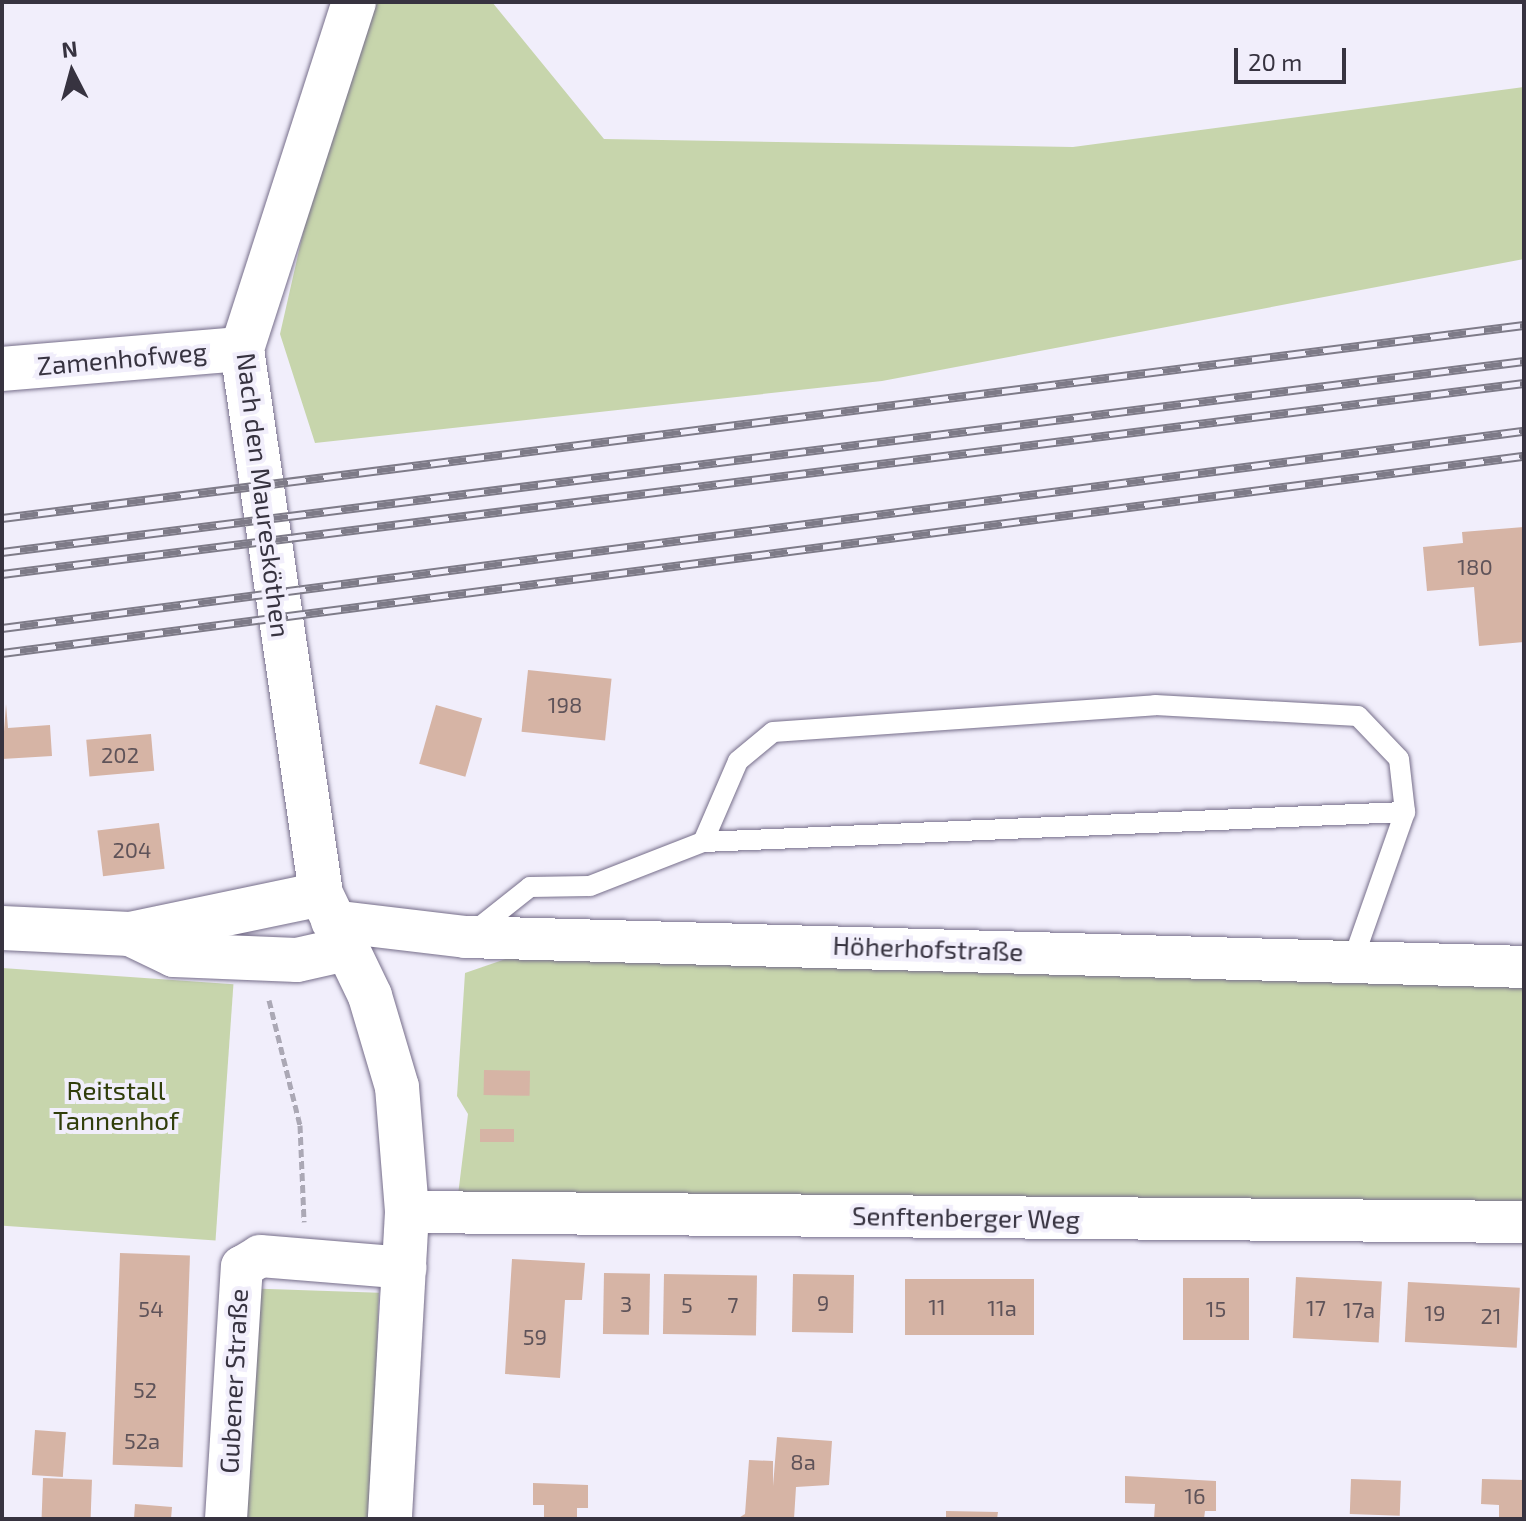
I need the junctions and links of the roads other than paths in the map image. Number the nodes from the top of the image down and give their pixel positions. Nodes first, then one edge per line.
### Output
1 (354, 2) edge
2 (242, 349) junction
3 (2, 369) edge
4 (1405, 812) junction
5 (703, 842) junction
6 (333, 921) junction
7 (2, 928) edge
8 (130, 934) junction
9 (466, 937) junction
10 (1353, 960) junction
11 (1524, 967) edge
12 (407, 1212) junction
13 (1524, 1222) edge
14 (406, 1268) junction
15 (226, 1519) edge
16 (390, 1519) edge

1 - 2 street, Nach den Mauresköthen
2 - 3 street, Zamenhofweg
2 - 6 street, Nach den Mauresköthen
4 - 5 lane
4 - 5 lane
4 - 10 lane
5 - 9 lane
6 - 8 street, Höherhofstraße
6 - 8 street, Höherhofstraße
6 - 9 street, Höherhofstraße
6 - 12 street
7 - 8 street, Höherhofstraße
9 - 10 street, Höherhofstraße
10 - 11 street, Höherhofstraße
12 - 13 street, Senftenberger Weg
12 - 14 street
14 - 15 street, Gubener Straße
14 - 16 street

